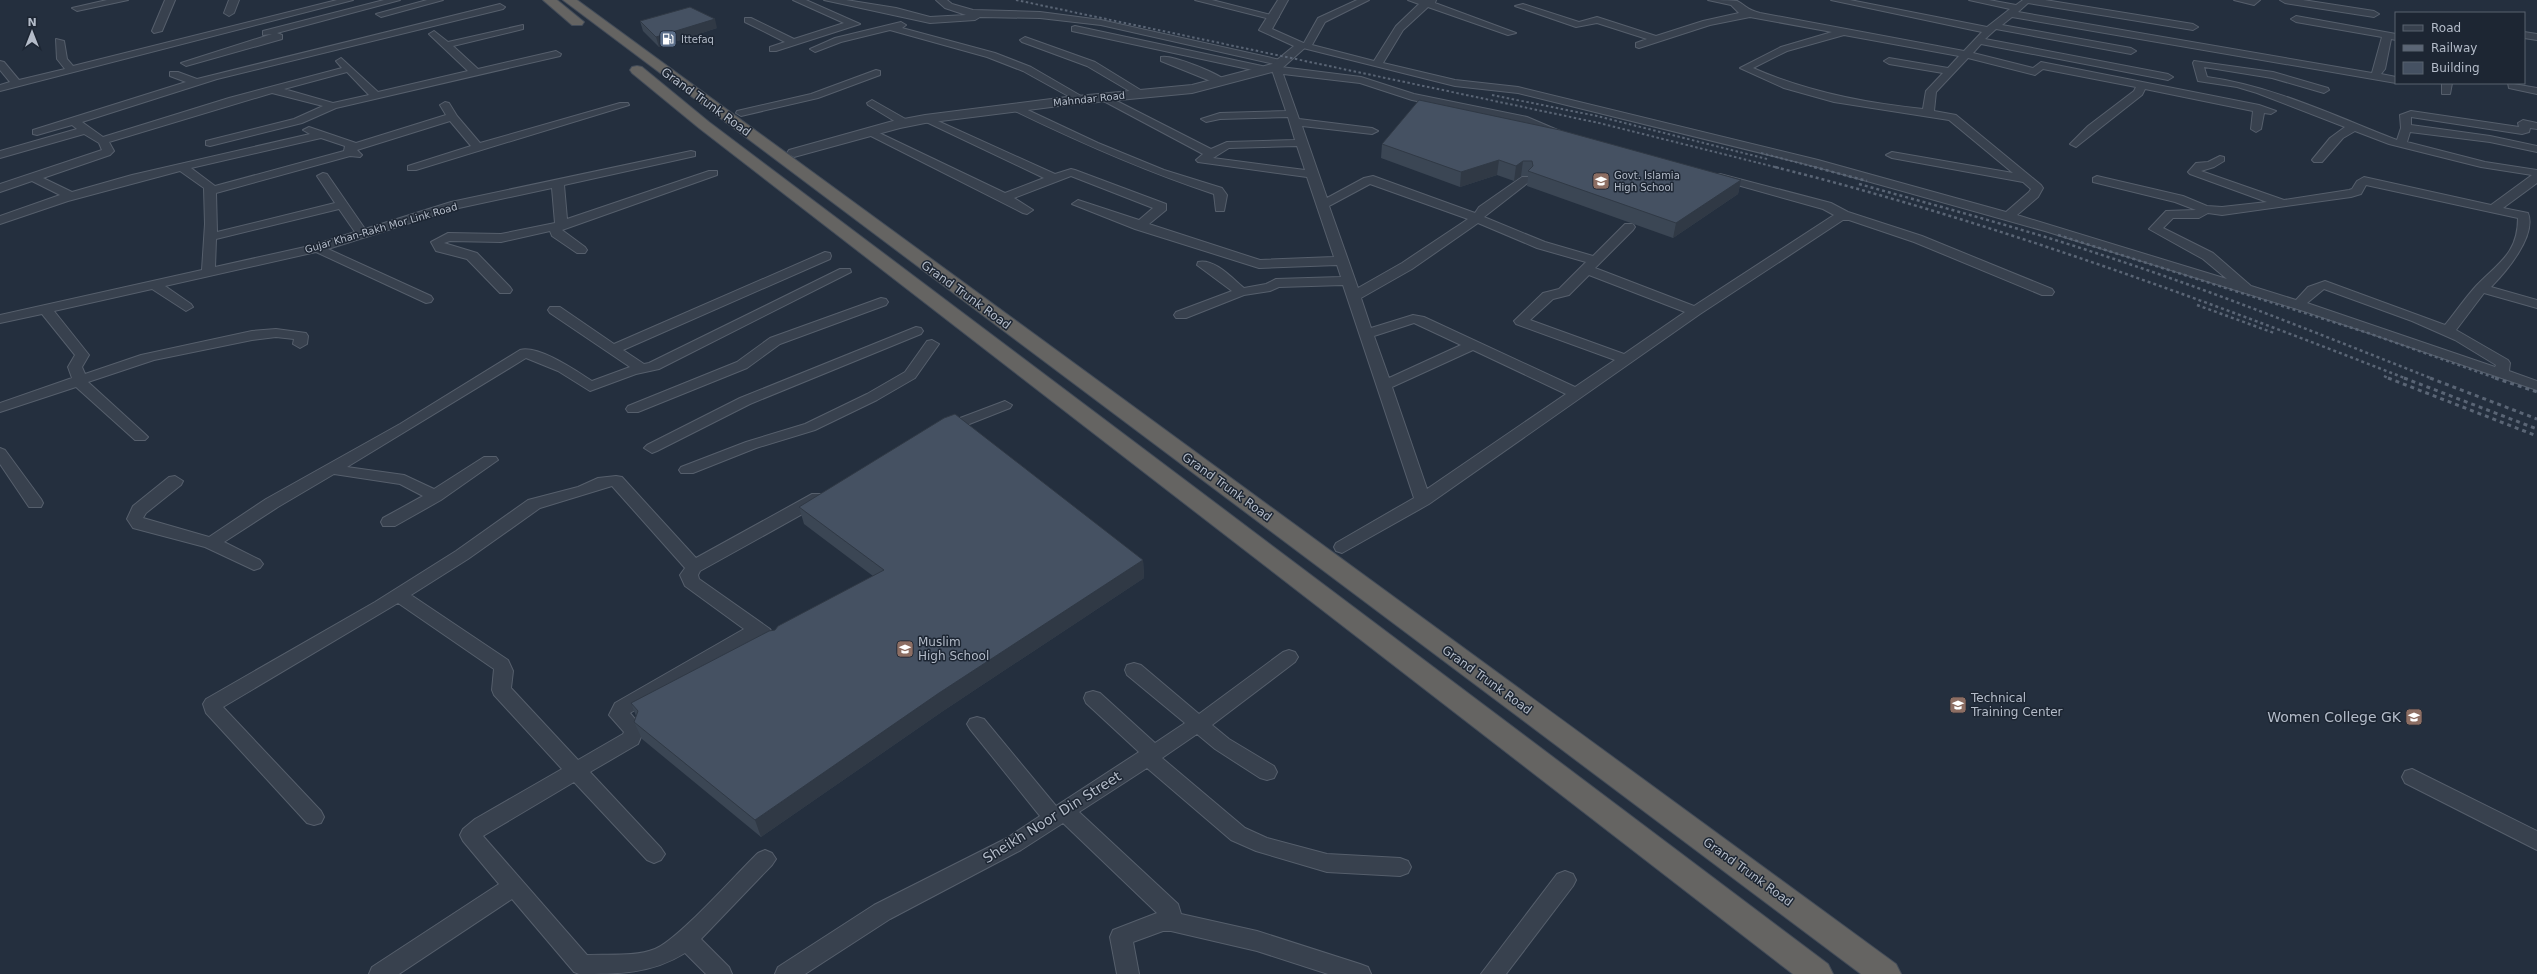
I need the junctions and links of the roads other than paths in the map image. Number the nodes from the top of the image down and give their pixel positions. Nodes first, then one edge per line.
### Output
1 (123, 0) edge
2 (170, 0) edge
3 (234, 0) edge
4 (348, 0) edge
5 (395, 0) edge
6 (438, 0) edge
7 (549, 0) edge
8 (569, 0) edge
9 (798, 0) edge
10 (829, 0) edge
11 (941, 0) edge
12 (1200, 0) edge
13 (1282, 0) edge
14 (1364, 0) edge
15 (1413, 0) edge
16 (1714, 0) edge
17 (1836, 0) edge
18 (1974, 0) edge
19 (2029, 0) edge
20 (2239, 0) edge
21 (2255, 0) edge
22 (2285, 0) edge
23 (1430, 2) edge
24 (1520, 6) dead end
25 (500, 7) dead end
26 (77, 8) dead end
27 (2015, 11) junction
28 (229, 13) dead end
29 (379, 14) dead end
30 (1749, 14) junction
31 (2374, 14) dead end
32 (989, 15) junction
33 (1274, 18) junction
34 (924, 19) junction
35 (2296, 19) dead end
36 (748, 20) dead end
37 (852, 23) junction
38 (1060, 25) dead end
39 (244, 26) junction
40 (520, 27) dead end
41 (2193, 27) dead end
42 (892, 28) junction
43 (1991, 28) junction
44 (157, 31) dead end
45 (873, 32) junction
46 (1843, 32) junction
47 (266, 33) junction
48 (1512, 33) dead end
49 (434, 34) dead end
50 (2525, 35) edge
51 (2392, 36) edge
52 (2537, 37) edge
53 (1657, 39) junction
54 (1025, 40) dead end
55 (1978, 40) junction
56 (59, 41) dead end
57 (793, 42) junction
58 (446, 45) junction
59 (1305, 45) junction
60 (1639, 45) dead end
61 (330, 49) junction
62 (773, 49) dead end
63 (815, 49) dead end
64 (2131, 51) dead end
65 (556, 54) dead end
66 (1965, 54) junction
67 (1165, 59) dead end
68 (1889, 61) dead end
69 (186, 62) dead end
70 (0, 64) edge
71 (1377, 65) junction
72 (1275, 67) junction
73 (348, 69) junction
74 (71, 70) junction
75 (1950, 71) junction
76 (475, 72) junction
77 (876, 73) dead end
78 (174, 74) dead end
79 (2375, 76) junction
80 (2168, 77) dead end
81 (2395, 80) edge
82 (198, 82) junction
83 (1222, 82) junction
84 (16, 84) junction
85 (2513, 84) edge
86 (2142, 85) junction
87 (0, 88) edge
88 (270, 89) junction
89 (2324, 90) dead end
90 (2537, 91) edge
91 (1142, 94) junction
92 (376, 96) junction
93 (1103, 98) junction
94 (1083, 100) junction
95 (872, 102) dead end
96 (445, 105) dead end
97 (624, 105) dead end
98 (333, 106) junction
99 (1017, 108) junction
100 (2259, 108) junction
101 (2271, 110) dead end
102 (1928, 112) junction
103 (734, 115) junction
104 (452, 117) junction
105 (1292, 118) junction
106 (925, 119) junction
107 (1206, 119) dead end
108 (74, 121) junction
109 (293, 122) junction
110 (905, 122) junction
111 (704, 124) junction
112 (2537, 126) edge
113 (2354, 128) junction
114 (2406, 128) junction
115 (2256, 129) dead end
116 (85, 130) junction
117 (1372, 131) dead end
118 (37, 132) dead end
119 (871, 133) junction
120 (319, 135) junction
121 (237, 136) junction
122 (103, 140) junction
123 (210, 142) dead end
124 (1580, 142) edge
125 (1302, 143) junction
126 (2076, 144) dead end
127 (2401, 144) junction
128 (478, 147) junction
129 (2537, 149) edge
130 (354, 151) junction
131 (794, 153) dead end
132 (241, 154) junction
133 (692, 154) dead end
134 (0, 155) edge
135 (1892, 155) dead end
136 (1203, 159) junction
137 (2220, 159) dead end
138 (2318, 160) dead end
139 (183, 168) junction
140 (412, 168) dead end
141 (713, 173) dead end
142 (2537, 173) edge
143 (1312, 174) junction
144 (1710, 175) edge
145 (33, 176) junction
146 (323, 176) dead end
147 (2537, 177) edge
148 (1054, 178) junction
149 (1526, 179) dead end
150 (2027, 180) junction
151 (2096, 180) dead end
152 (558, 182) junction
153 (0, 188) edge
154 (210, 191) junction
155 (71, 196) junction
156 (1005, 197) junction
157 (1078, 204) dead end
158 (2284, 204) junction
159 (343, 205) junction
160 (1323, 205) junction
161 (1220, 208) dead end
162 (2495, 208) junction
163 (2205, 209) junction
164 (1027, 210) dead end
165 (1844, 215) junction
166 (2010, 216) junction
167 (1477, 218) junction
168 (0, 220) edge
169 (562, 225) junction
170 (1139, 226) junction
171 (1629, 227) dead end
172 (362, 234) junction
173 (210, 237) junction
174 (317, 248) junction
175 (581, 250) dead end
176 (825, 256) dead end
177 (1342, 261) junction
178 (1259, 264) junction
179 (1203, 265) dead end
180 (1592, 266) junction
181 (208, 271) junction
182 (845, 272) dead end
183 (1349, 281) junction
184 (153, 284) junction
185 (1270, 287) junction
186 (2481, 288) junction
187 (505, 290) dead end
188 (2250, 291) junction
189 (1241, 292) junction
190 (2047, 292) dead end
191 (1354, 296) junction
192 (426, 299) dead end
193 (880, 302) dead end
194 (2537, 304) edge
195 (2298, 305) junction
196 (186, 307) dead end
197 (45, 308) junction
198 (555, 310) dead end
199 (1695, 311) junction
200 (1181, 315) dead end
201 (0, 319) edge
202 (916, 331) dead end
203 (2447, 332) junction
204 (1367, 334) junction
205 (300, 344) dead end
206 (932, 344) dead end
207 (1473, 345) junction
208 (614, 349) junction
209 (1625, 359) junction
210 (642, 369) junction
211 (2501, 374) junction
212 (80, 382) junction
213 (1384, 386) junction
214 (2537, 386) edge
215 (1576, 394) junction
216 (1005, 405) dead end
217 (0, 408) edge
218 (633, 409) dead end
219 (927, 436) edge
220 (140, 437) dead end
221 (652, 448) dead end
222 (0, 453) edge
223 (490, 460) dead end
224 (330, 469) junction
225 (687, 470) dead end
226 (175, 480) dead end
227 (830, 491) edge
228 (435, 496) junction
229 (1423, 500) junction
230 (35, 503) dead end
231 (389, 522) dead end
232 (211, 543) junction
233 (1342, 547) dead end
234 (254, 564) dead end
235 (694, 568) junction
236 (399, 595) junction
237 (757, 629) junction
238 (774, 641) edge
239 (1288, 657) dead end
240 (1134, 670) dead end
241 (1093, 698) dead end
242 (977, 724) dead end
243 (1198, 724) junction
244 (1150, 755) junction
245 (575, 771) junction
246 (1267, 772) dead end
247 (2412, 778) dead end
248 (1059, 814) junction
249 (314, 817) dead end
250 (2537, 841) edge
251 (654, 854) dead end
252 (765, 859) dead end
253 (1400, 867) dead end
254 (1565, 880) dead end
255 (514, 886) junction
256 (1171, 921) junction
257 (686, 939) junction
258 (380, 974) edge
259 (721, 974) edge
260 (786, 974) edge
261 (1128, 974) edge
262 (1360, 974) edge
263 (1492, 974) edge
264 (1817, 974) edge
265 (1885, 974) edge

1 - 26 street
2 - 44 street
3 - 28 street
4 - 39 street
5 - 47 street
6 - 29 street
7 - 111 highway, Grand Trunk Road
8 - 103 highway, Grand Trunk Road
9 - 37 street
10 - 34 street
11 - 32 street
12 - 33 street
13 - 33 street
14 - 59 street
15 - 23 street
16 - 30 street
17 - 43 street
18 - 27 street
19 - 27 street
19 - 41 street
20 - 21 street
22 - 31 street
23 - 48 street
23 - 71 street
24 - 53 street
25 - 61 street
27 - 43 street
27 - 79 street
30 - 46 street
30 - 53 street
32 - 34 street
32 - 72 street
33 - 59 street
34 - 42 street
35 - 51 street
36 - 57 street
37 - 45 street
37 - 57 street
38 - 72 street
39 - 47 street
39 - 74 street
40 - 58 street
42 - 45 street
42 - 94 street
43 - 55 street
43 - 64 street
45 - 63 street
46 - 66 street
46 - 102 street
47 - 69 street
49 - 58 street
50 - 52 street
51 - 79 street
53 - 60 street
54 - 91 street
55 - 66 street
55 - 80 street
56 - 74 street
57 - 62 street
58 - 76 street
59 - 71 street
59 - 72 street, Mahndar Road
61 - 73 street
61 - 82 street
65 - 76 street
66 - 75 street
66 - 86 street
67 - 83 street
68 - 75 street
70 - 84 street
71 - 166 street
72 - 83 street, Mahndar Road
72 - 105 street
72 - 124 street
73 - 88 street
73 - 92 street
74 - 84 street
75 - 102 street
76 - 92 street
77 - 103 street
78 - 82 street
79 - 81 street
82 - 108 street
83 - 91 street, Mahndar Road
84 - 87 street
85 - 90 street
86 - 100 street
86 - 126 street
88 - 98 street
88 - 122 street
89 - 113 street
91 - 93 street, Mahndar Road
92 - 98 street
93 - 94 street, Mahndar Road
93 - 136 street
94 - 99 street, Mahndar Road
95 - 110 street
96 - 104 street
97 - 128 street
98 - 109 street
99 - 106 street, Mahndar Road
99 - 161 street
100 - 101 street
100 - 115 street
102 - 150 street
103 - 111 highway
103 - 265 highway, Grand Trunk Road
104 - 128 street
104 - 130 street
105 - 107 street
105 - 117 street
105 - 125 street
106 - 110 street, Mahndar Road
106 - 148 street
108 - 116 street
108 - 118 street
109 - 120 street
109 - 121 street
110 - 119 street, Mahndar Road
111 - 264 highway, Grand Trunk Road
112 - 114 street
113 - 127 street
113 - 138 street
114 - 127 street
114 - 129 street
116 - 122 street
116 - 134 street
119 - 131 street, Mahndar Road
119 - 156 street
120 - 130 street
120 - 132 street
121 - 123 street
121 - 132 street
122 - 145 street
125 - 136 street
125 - 143 street
127 - 142 street
128 - 140 street
130 - 154 street
132 - 139 street
133 - 152 street, Gujar Khan-Rakh Mor Link Road
135 - 150 street
136 - 143 street
137 - 158 street
139 - 154 street
139 - 155 street
141 - 169 street
143 - 160 street
144 - 165 street
145 - 153 street
145 - 155 street
146 - 159 street
147 - 162 street
148 - 156 street
148 - 170 street
149 - 167 street
150 - 166 street
151 - 163 street
152 - 169 street
152 - 172 street, Gujar Khan-Rakh Mor Link Road
154 - 173 street
155 - 168 street
156 - 164 street
157 - 170 street
158 - 162 street
158 - 163 street
159 - 172 street
159 - 173 street
160 - 167 street
160 - 177 street
162 - 186 street
163 - 188 street
165 - 190 street
165 - 199 street
166 - 188 street
167 - 180 street
167 - 191 street
169 - 175 street
169 - 187 street
170 - 178 street
171 - 180 street
172 - 174 street, Gujar Khan-Rakh Mor Link Road
173 - 181 street
174 - 181 street, Gujar Khan-Rakh Mor Link Road
174 - 192 street
176 - 208 street
177 - 178 street
177 - 183 street
178 - 185 street
179 - 189 street
180 - 199 street
180 - 209 street
181 - 184 street, Gujar Khan-Rakh Mor Link Road
182 - 210 street
183 - 185 street
183 - 191 street
184 - 196 street
184 - 197 street, Gujar Khan-Rakh Mor Link Road
185 - 189 street
186 - 194 street
186 - 203 street
188 - 195 street
189 - 200 street
191 - 204 street
193 - 218 street
195 - 203 street
195 - 211 street
197 - 201 street, Gujar Khan-Rakh Mor Link Road
197 - 212 street
198 - 208 street
199 - 209 street
202 - 221 street
203 - 211 street
204 - 207 street
204 - 213 street
205 - 212 street
206 - 225 street
207 - 213 street
207 - 215 street
208 - 210 street
209 - 215 street
210 - 224 street
211 - 214 street
212 - 217 street
212 - 220 street
213 - 229 street
215 - 229 street
216 - 219 street
222 - 230 street
223 - 228 street
224 - 228 street
224 - 232 street
226 - 232 street
227 - 235 street
228 - 231 street
229 - 233 street
232 - 234 street
235 - 236 street
235 - 237 street
236 - 245 street
236 - 249 street
237 - 238 street
237 - 245 street
239 - 243 street, Sheikh Noor Din Street
240 - 243 street
241 - 244 street
242 - 248 street
243 - 244 street, Sheikh Noor Din Street
243 - 246 street
244 - 248 street, Sheikh Noor Din Street
244 - 253 street
245 - 251 street
245 - 255 street
247 - 250 street
248 - 256 street
248 - 260 street, Sheikh Noor Din Street
252 - 257 street
254 - 263 street
255 - 257 street
255 - 258 street
256 - 261 street
256 - 262 street
257 - 259 street

